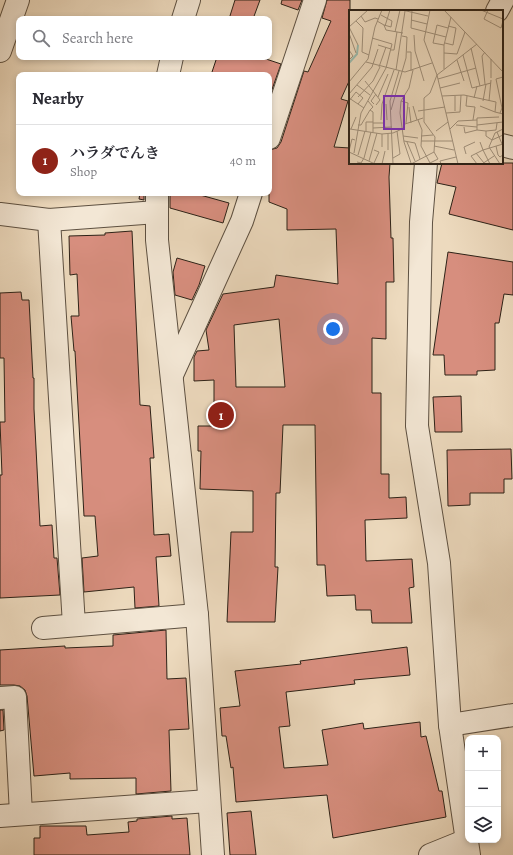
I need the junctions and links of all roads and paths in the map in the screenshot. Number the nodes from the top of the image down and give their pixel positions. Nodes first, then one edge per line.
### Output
1 (18, 0) edge
2 (189, 0) edge
3 (315, 0) edge
4 (504, 0) edge
5 (498, 10) edge
6 (184, 16) edge
7 (0, 51) edge
8 (171, 60) edge
9 (169, 72) edge
10 (272, 129) edge
11 (503, 145) edge
12 (513, 148) edge
13 (426, 164) edge
14 (250, 196) edge
15 (157, 202) edge
16 (0, 214) edge
17 (49, 220) junction
18 (171, 376) junction
19 (197, 615) junction
20 (74, 625) junction
21 (43, 628) dead end
22 (0, 698) edge
23 (513, 715) edge
24 (450, 724) junction
25 (208, 801) junction
26 (10, 815) edge
27 (468, 847) edge
28 (213, 855) edge
29 (430, 855) edge

1 - 7 street
2 - 6 street
3 - 10 street
4 - 5 street
8 - 9 street
11 - 12 street
13 - 24 street
14 - 18 street
15 - 17 street
15 - 18 street
16 - 17 street
17 - 20 street
18 - 19 street
19 - 20 street
19 - 25 street
20 - 21 street
22 - 26 street
23 - 24 street
24 - 27 street
25 - 26 street
25 - 28 street
27 - 29 street

